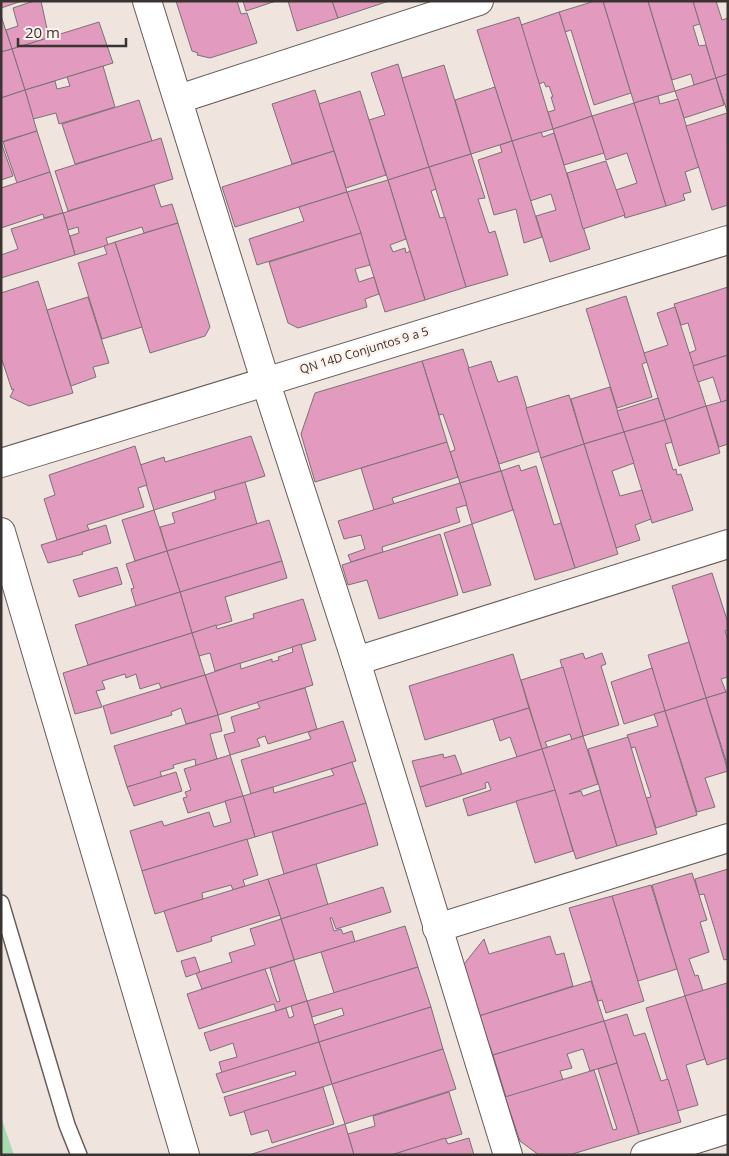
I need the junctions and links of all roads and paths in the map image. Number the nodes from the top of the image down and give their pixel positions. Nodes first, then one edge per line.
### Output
1 (147, 1) edge
2 (479, 1) edge
3 (446, 6) edge
4 (179, 99) junction
5 (728, 240) edge
6 (265, 380) junction
7 (1, 463) edge
8 (1, 532) edge
9 (728, 544) edge
10 (6, 560) edge
11 (356, 661) junction
12 (728, 838) edge
13 (1, 903) edge
14 (437, 928) junction
15 (728, 1129) edge
16 (80, 1155) edge
17 (185, 1155) edge
18 (508, 1155) edge
19 (645, 1155) edge

1 - 4 street
2 - 3 street
3 - 4 street
4 - 6 street
5 - 6 street, QN 14D Conjuntos 9 a 5
6 - 7 street, QN 14D Conjuntos 9 a 5
6 - 11 street
8 - 10 street
9 - 11 street
10 - 17 street
11 - 14 street
12 - 14 street
13 - 16 lane
14 - 18 street
15 - 19 street

